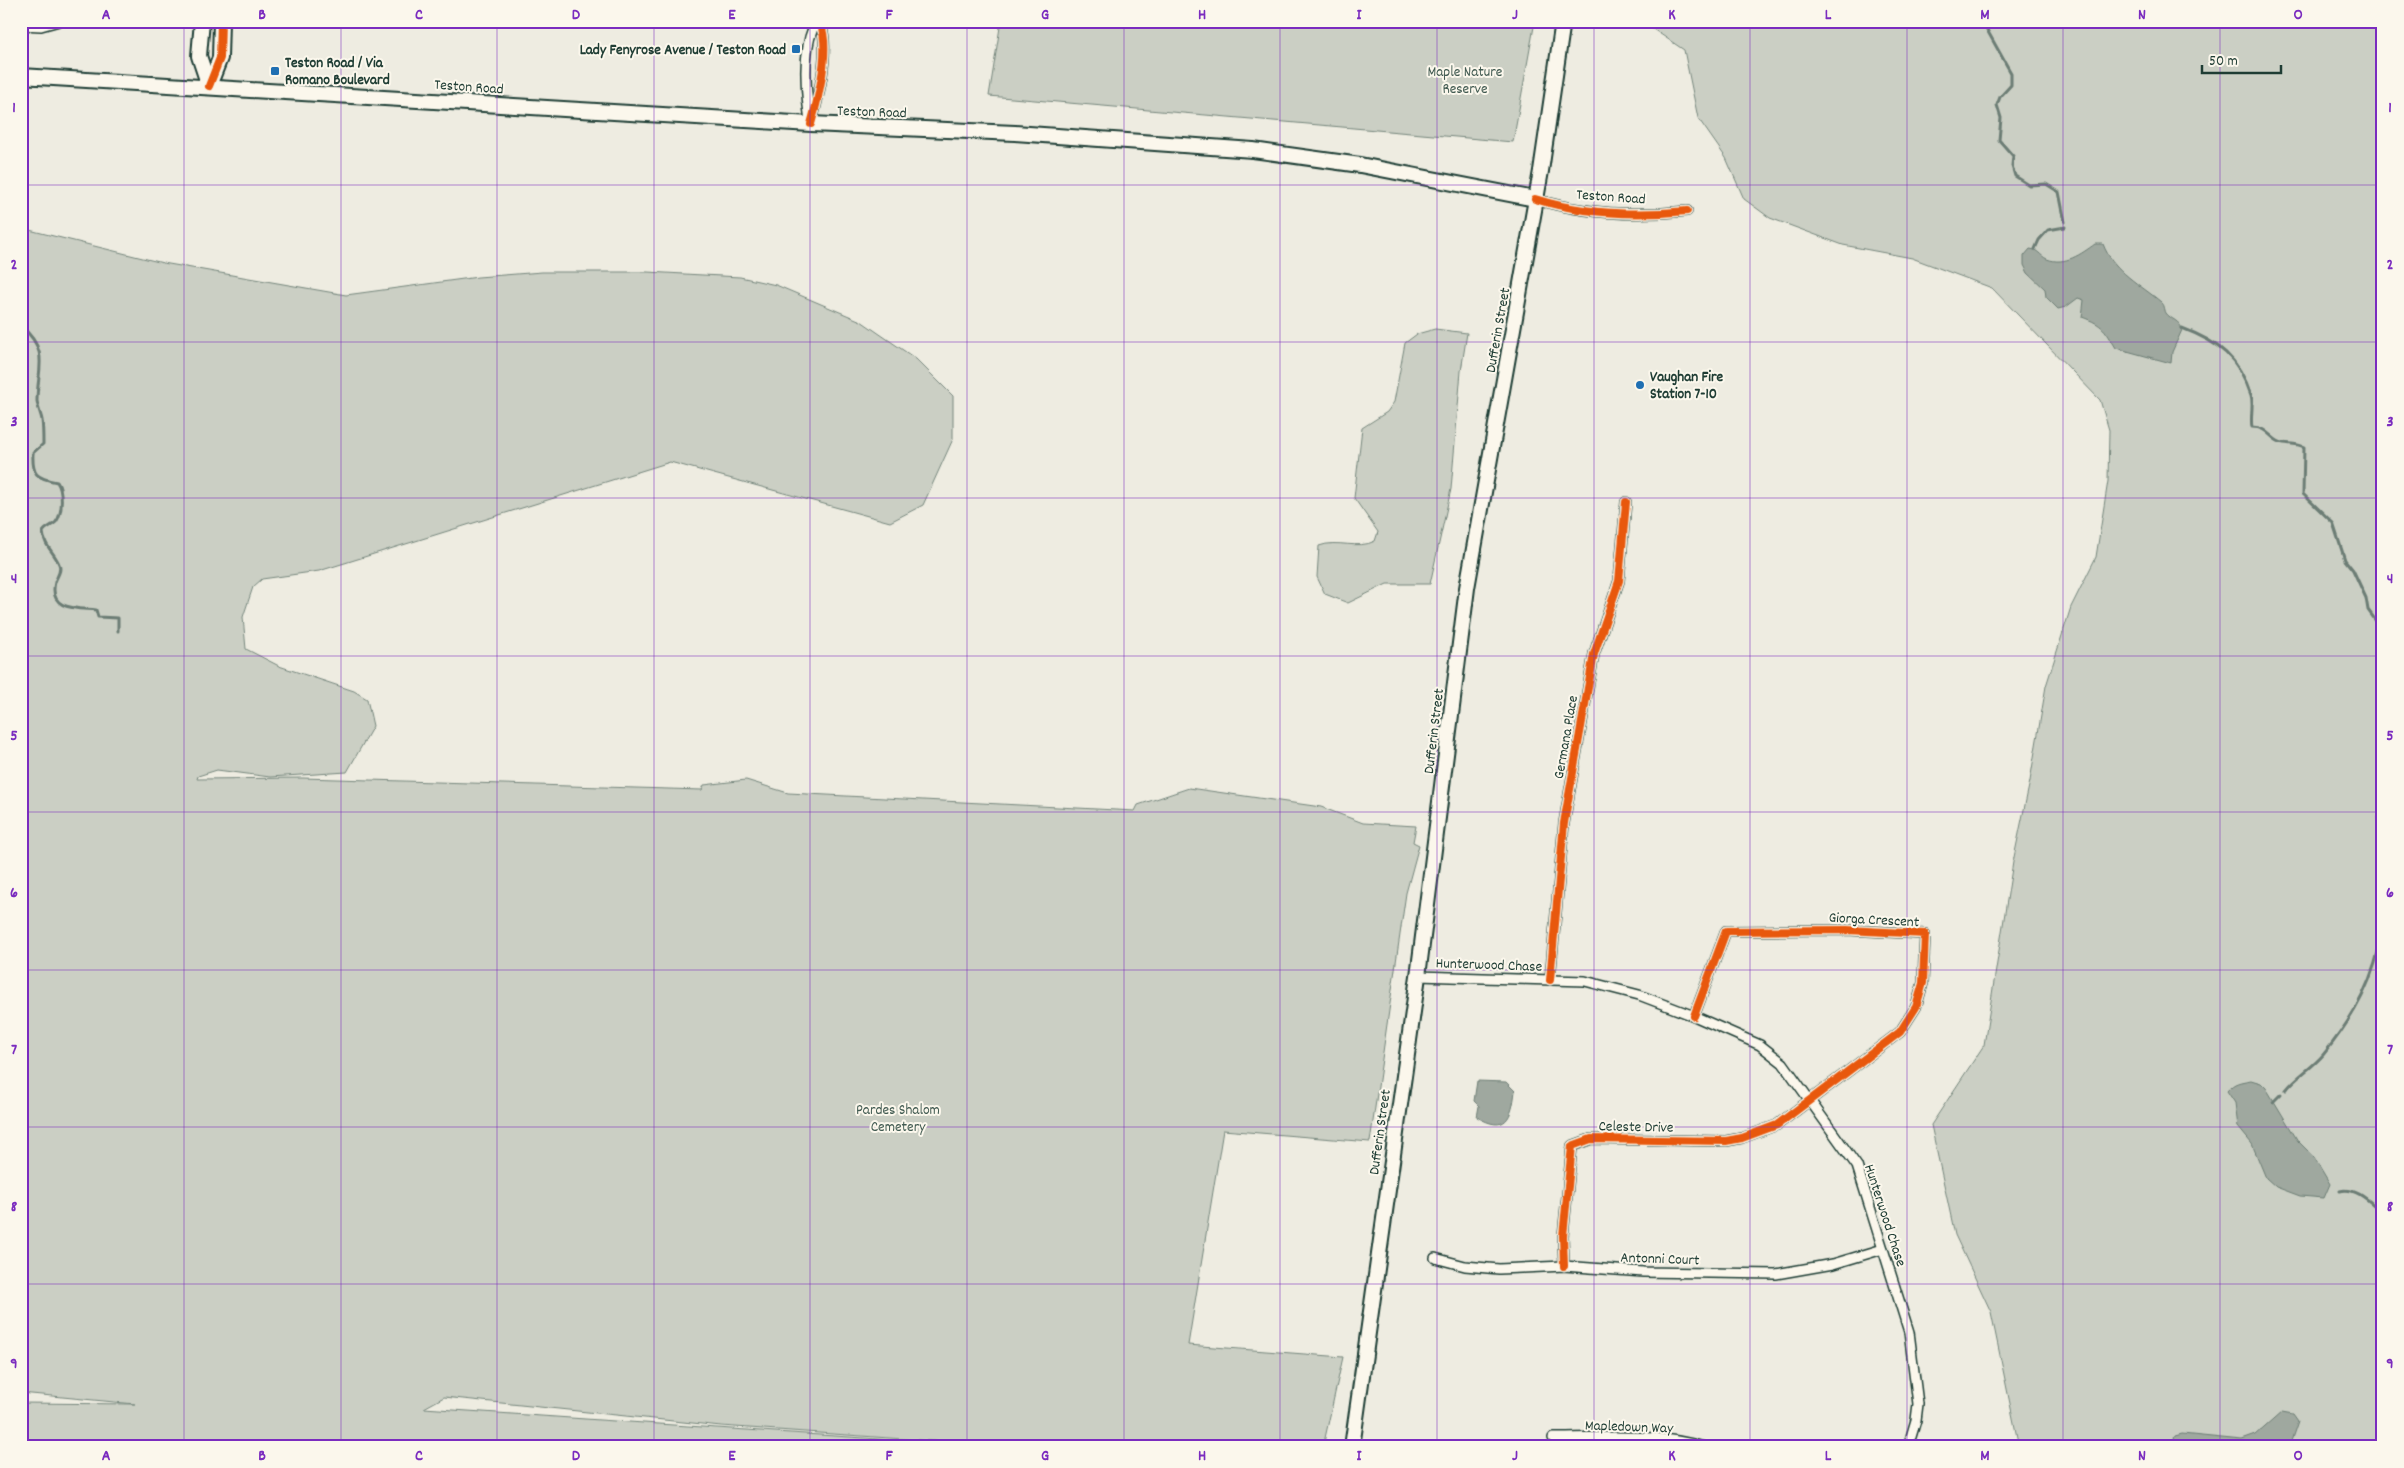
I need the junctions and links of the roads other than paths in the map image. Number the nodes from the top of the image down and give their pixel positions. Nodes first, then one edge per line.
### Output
1 (59, 21) edge
2 (202, 21) edge
3 (221, 21) edge
4 (818, 21) edge
5 (1563, 21) edge
6 (21, 25) edge
7 (21, 76) edge
8 (209, 86) junction
9 (810, 124) junction
10 (1535, 199) junction
11 (1687, 211) dead end
12 (1626, 502) dead end
13 (1418, 976) junction
14 (1550, 980) junction
15 (1694, 1016) junction
16 (1810, 1101) junction
17 (1883, 1249) junction
18 (1435, 1258) dead end
19 (1564, 1266) junction
20 (1553, 1438) dead end
21 (1352, 1447) edge
22 (1704, 1447) edge
23 (1908, 1447) edge

1 - 6 street
2 - 8 main road
3 - 8 main road
4 - 9 street
4 - 9 street
5 - 10 main road, Dufferin Street
7 - 8 main road, Teston Road
8 - 9 main road, Teston Road
9 - 10 main road, Teston Road
10 - 11 street, Teston Road
10 - 13 main road, Dufferin Street
12 - 14 street, Germana Place
13 - 14 street, Hunterwood Chase
13 - 21 main road, Dufferin Street
14 - 15 street, Hunterwood Chase
15 - 16 street, Hunterwood Chase
15 - 16 street, Giorga Crescent
16 - 17 street, Hunterwood Chase
16 - 19 street, Celeste Drive
17 - 19 street, Antonni Court
17 - 23 street, Hunterwood Chase
18 - 19 street, Antonni Court
20 - 22 street, Mapledown Way

